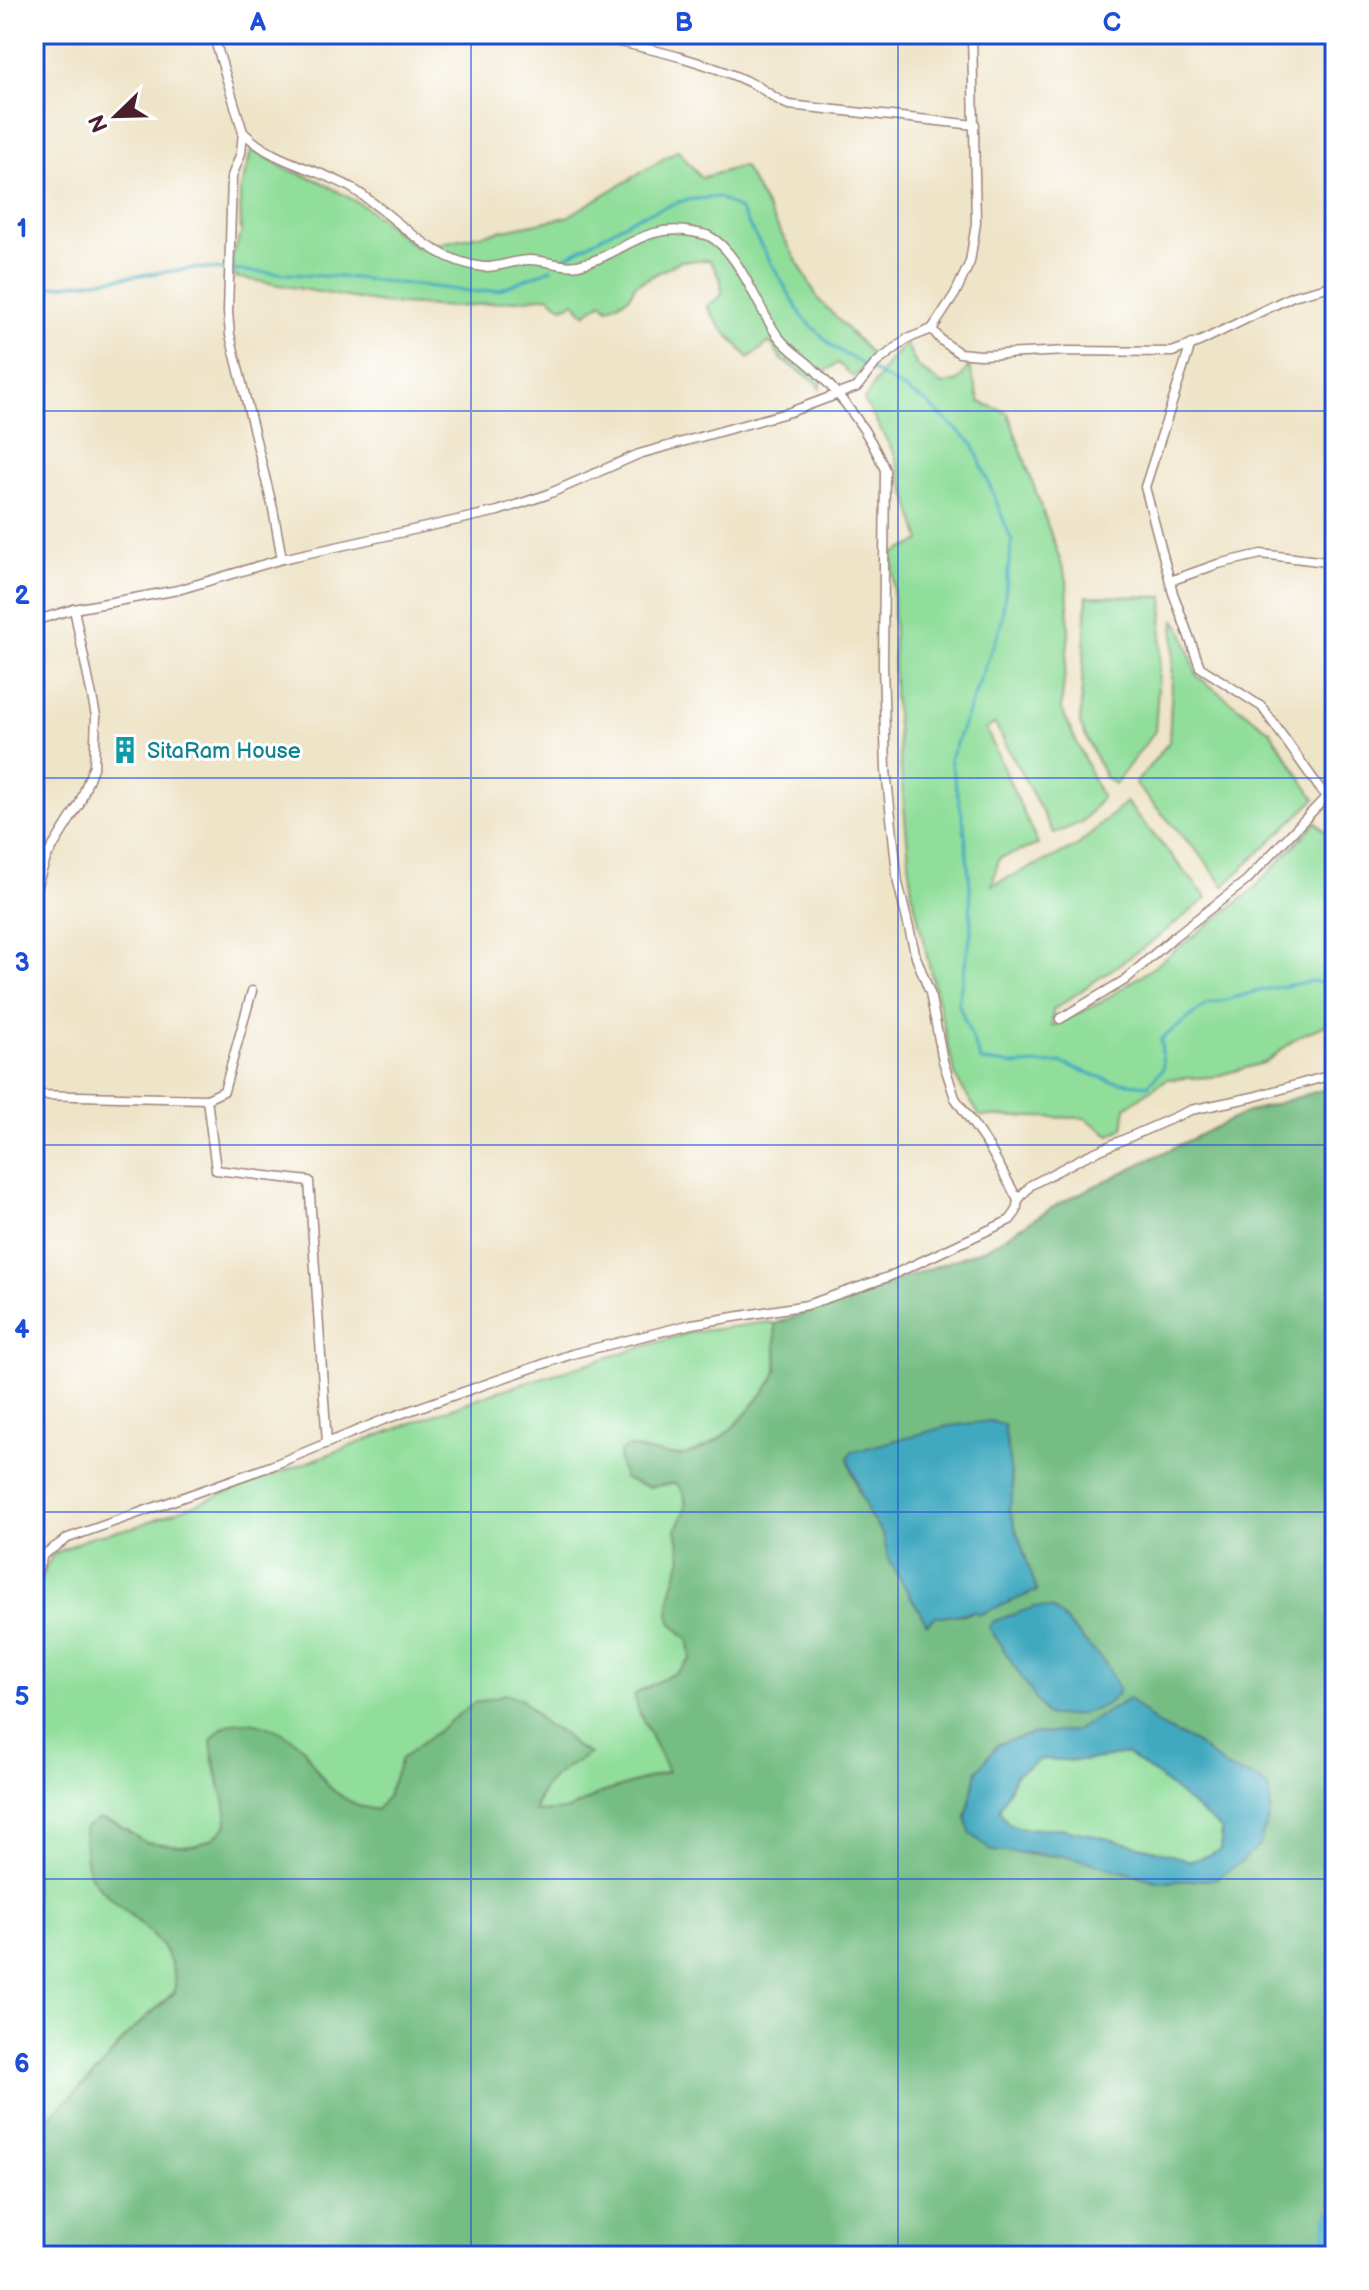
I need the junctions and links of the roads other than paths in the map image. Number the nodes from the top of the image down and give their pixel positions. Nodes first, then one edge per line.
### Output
1 (213, 34) edge
2 (601, 34) edge
3 (972, 34) edge
4 (975, 125) junction
5 (243, 132) junction
6 (1335, 285) edge
7 (932, 329) junction
8 (1191, 344) junction
9 (837, 394) junction
10 (282, 559) junction
11 (1335, 563) edge
12 (1170, 581) junction
13 (74, 609) junction
14 (34, 621) edge
15 (1335, 789) edge
16 (1326, 797) junction
17 (34, 894) edge
18 (252, 991) dead end
19 (1060, 1019) dead end
20 (1335, 1074) edge
21 (34, 1095) edge
22 (207, 1099) junction
23 (1018, 1200) junction
24 (327, 1443) junction
25 (34, 1581) edge

1 - 5 street
2 - 4 street
3 - 4 street
4 - 7 street
5 - 9 street
5 - 10 street
6 - 8 street
7 - 8 street
7 - 9 street
8 - 12 street
9 - 10 street
9 - 23 street
10 - 13 street
11 - 12 street
12 - 16 street
13 - 14 street
13 - 17 street
15 - 16 street
16 - 19 street
18 - 22 street
20 - 23 street
21 - 22 street
22 - 24 street
23 - 24 street
24 - 25 street

